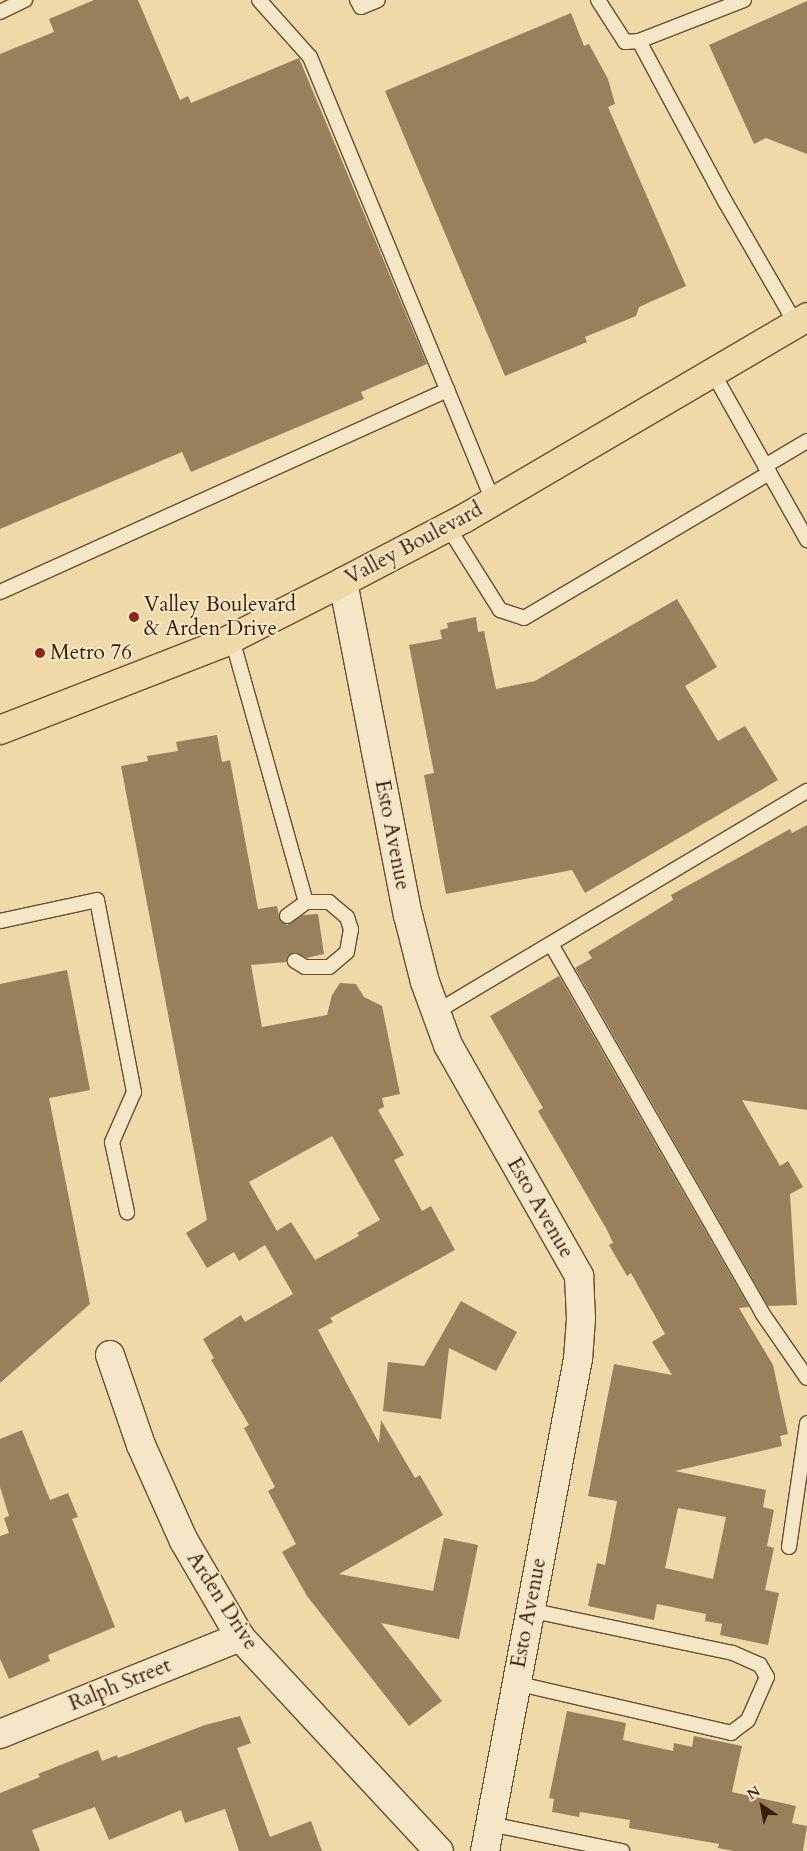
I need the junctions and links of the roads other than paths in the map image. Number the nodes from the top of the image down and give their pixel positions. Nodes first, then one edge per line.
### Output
1 (25, 0) edge
2 (259, 0) edge
3 (357, 0) edge
4 (378, 0) edge
5 (598, 0) edge
6 (744, 0) edge
7 (0, 12) edge
8 (639, 41) junction
9 (802, 320) edge
10 (713, 373) junction
11 (447, 390) junction
12 (807, 441) edge
13 (767, 469) junction
14 (493, 502) junction
15 (448, 527) junction
16 (805, 534) edge
17 (344, 582) junction
18 (0, 592) edge
19 (232, 639) junction
20 (0, 730) edge
21 (807, 791) edge
22 (306, 902) junction
23 (287, 916) dead end
24 (0, 921) edge
25 (551, 944) junction
26 (295, 961) dead end
27 (436, 1012) junction
28 (127, 1212) dead end
29 (110, 1356) dead end
30 (807, 1378) edge
31 (807, 1423) edge
32 (789, 1547) dead end
33 (530, 1610) junction
34 (240, 1637) junction
35 (515, 1683) junction
36 (0, 1734) edge
37 (490, 1824) junction
38 (439, 1851) edge
39 (484, 1851) edge
40 (622, 1851) edge

1 - 7 lane
2 - 11 lane
3 - 4 lane
5 - 8 lane
6 - 8 lane
8 - 9 lane
9 - 10 main road, Valley Boulevard
10 - 13 lane
10 - 14 main road, Valley Boulevard
11 - 14 lane
11 - 18 lane
12 - 13 lane
13 - 15 lane
13 - 16 lane
14 - 15 main road, Valley Boulevard
15 - 17 main road, Valley Boulevard
17 - 19 main road, Valley Boulevard
17 - 27 street, Esto Avenue
19 - 20 main road, Valley Boulevard
19 - 22 lane
21 - 25 lane
22 - 23 lane
22 - 26 lane
24 - 28 lane
25 - 27 lane
25 - 30 lane
27 - 33 street, Esto Avenue
29 - 34 street, Arden Drive
31 - 32 lane
33 - 35 street, Esto Avenue
33 - 35 lane
34 - 36 street, Ralph Street
34 - 38 street, Arden Drive
35 - 37 street, Esto Avenue
37 - 39 street, Esto Avenue
37 - 40 lane

